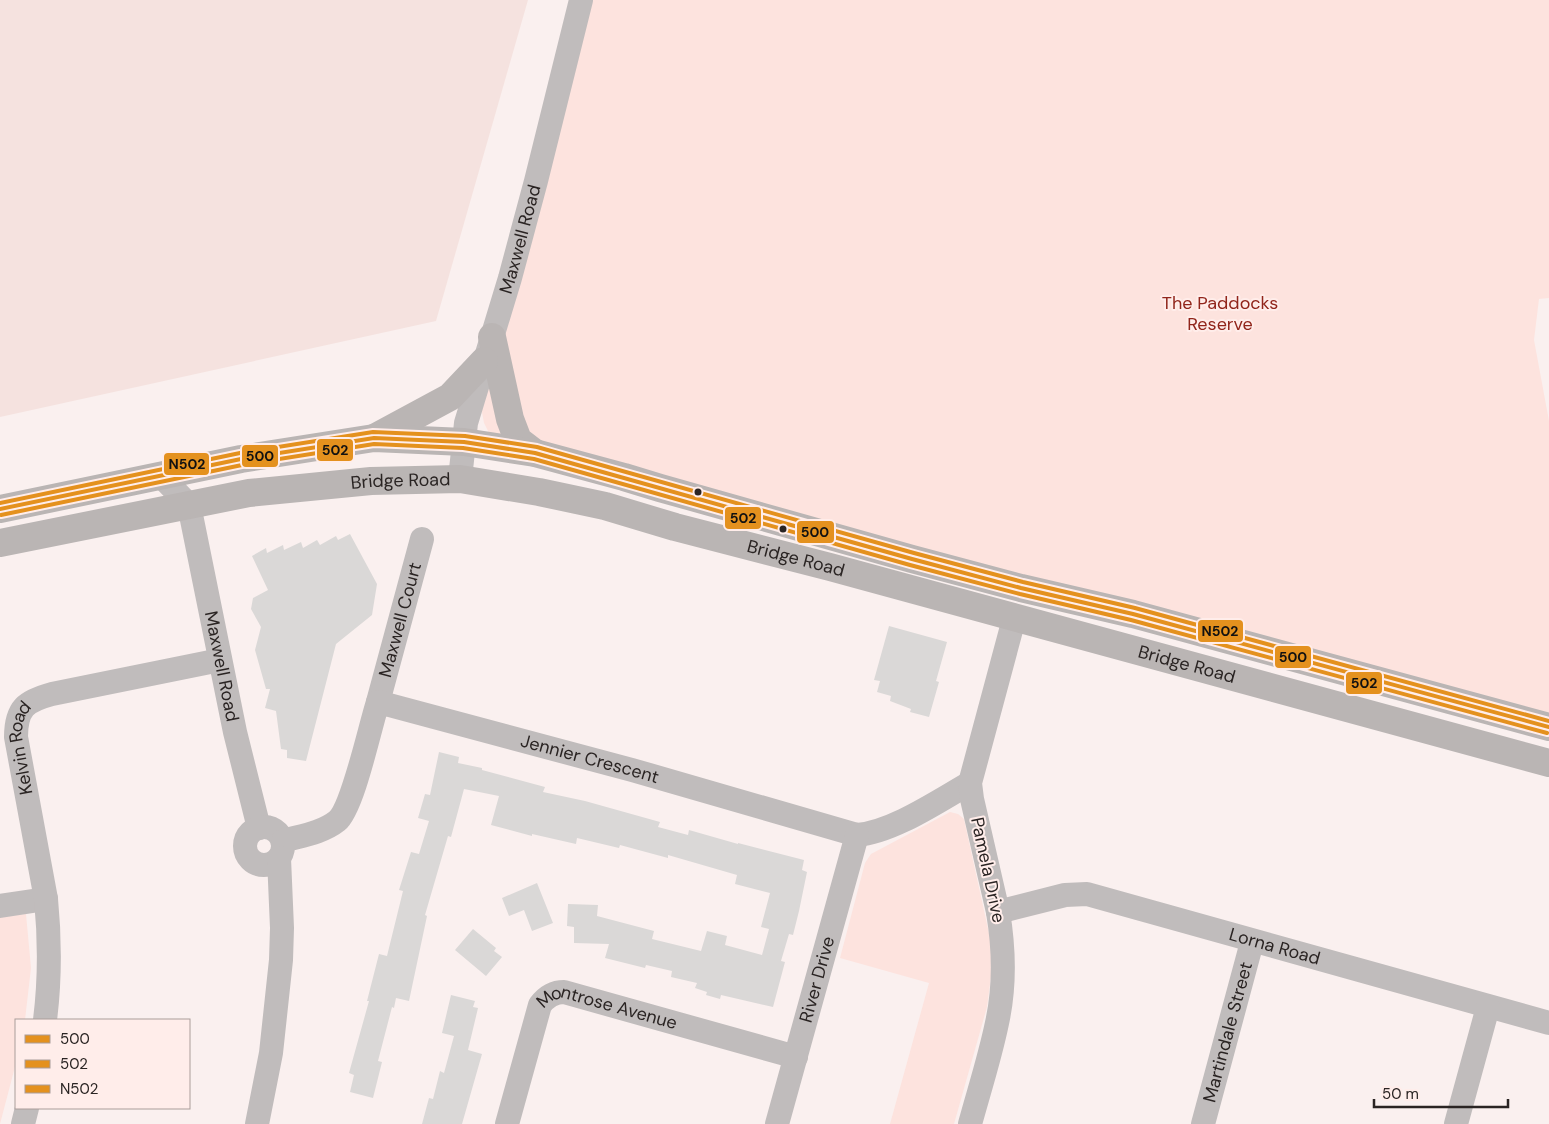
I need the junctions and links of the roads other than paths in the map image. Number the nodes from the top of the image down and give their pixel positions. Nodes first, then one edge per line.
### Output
1 (581, 0) edge
2 (488, 349) junction
3 (374, 438) junction
4 (464, 442) junction
5 (535, 454) junction
6 (161, 476) junction
7 (460, 479) junction
8 (188, 504) junction
9 (0, 509) edge
10 (422, 539) dead end
11 (0, 543) edge
12 (1021, 588) junction
13 (1014, 619) junction
14 (220, 660) junction
15 (378, 702) junction
16 (1549, 727) edge
17 (1549, 763) edge
18 (970, 783) junction
19 (259, 828) junction
20 (857, 836) junction
21 (274, 855) junction
22 (46, 900) junction
23 (0, 906) edge
24 (998, 912) junction
25 (1252, 942) junction
26 (1488, 1007) junction
27 (45, 1019) edge
28 (1549, 1024) edge
29 (796, 1057) junction
30 (27, 1109) edge
31 (23, 1124) edge
32 (257, 1124) edge
33 (507, 1124) edge
34 (777, 1124) edge
35 (970, 1124) edge
36 (1203, 1124) edge
37 (1456, 1124) edge

1 - 2 street, Maxwell Road
2 - 3 main road
2 - 4 street, Maxwell Road
2 - 5 main road
3 - 4 main road, Bridge Road
3 - 6 main road, Bridge Road
4 - 5 main road, Bridge Road
4 - 7 street, Maxwell Road
5 - 12 main road, Bridge Road
6 - 8 street
6 - 9 main road, Bridge Road
7 - 8 main road, Bridge Road
7 - 13 main road, Bridge Road
8 - 11 main road, Bridge Road
8 - 14 street, Maxwell Road
10 - 15 street, Maxwell Court
12 - 13 main road
12 - 16 main road, Bridge Road
13 - 17 main road, Bridge Road
13 - 18 street, Pamela Drive
14 - 19 street, Maxwell Road
14 - 22 street, Kelvin Road
15 - 20 street, Jennier Crescent
15 - 21 street
18 - 20 street
18 - 24 street, Pamela Drive
19 - 21 street
19 - 21 street
20 - 29 street, River Drive
21 - 32 street
22 - 23 street
22 - 27 street, Kelvin Road
24 - 25 street, Lorna Road
24 - 35 street, Pamela Drive
25 - 26 street, Lorna Road
25 - 36 street, Martindale Street
26 - 28 street, Lorna Road
26 - 37 street
29 - 33 street, Montrose Avenue
29 - 34 street, River Drive
30 - 31 street

